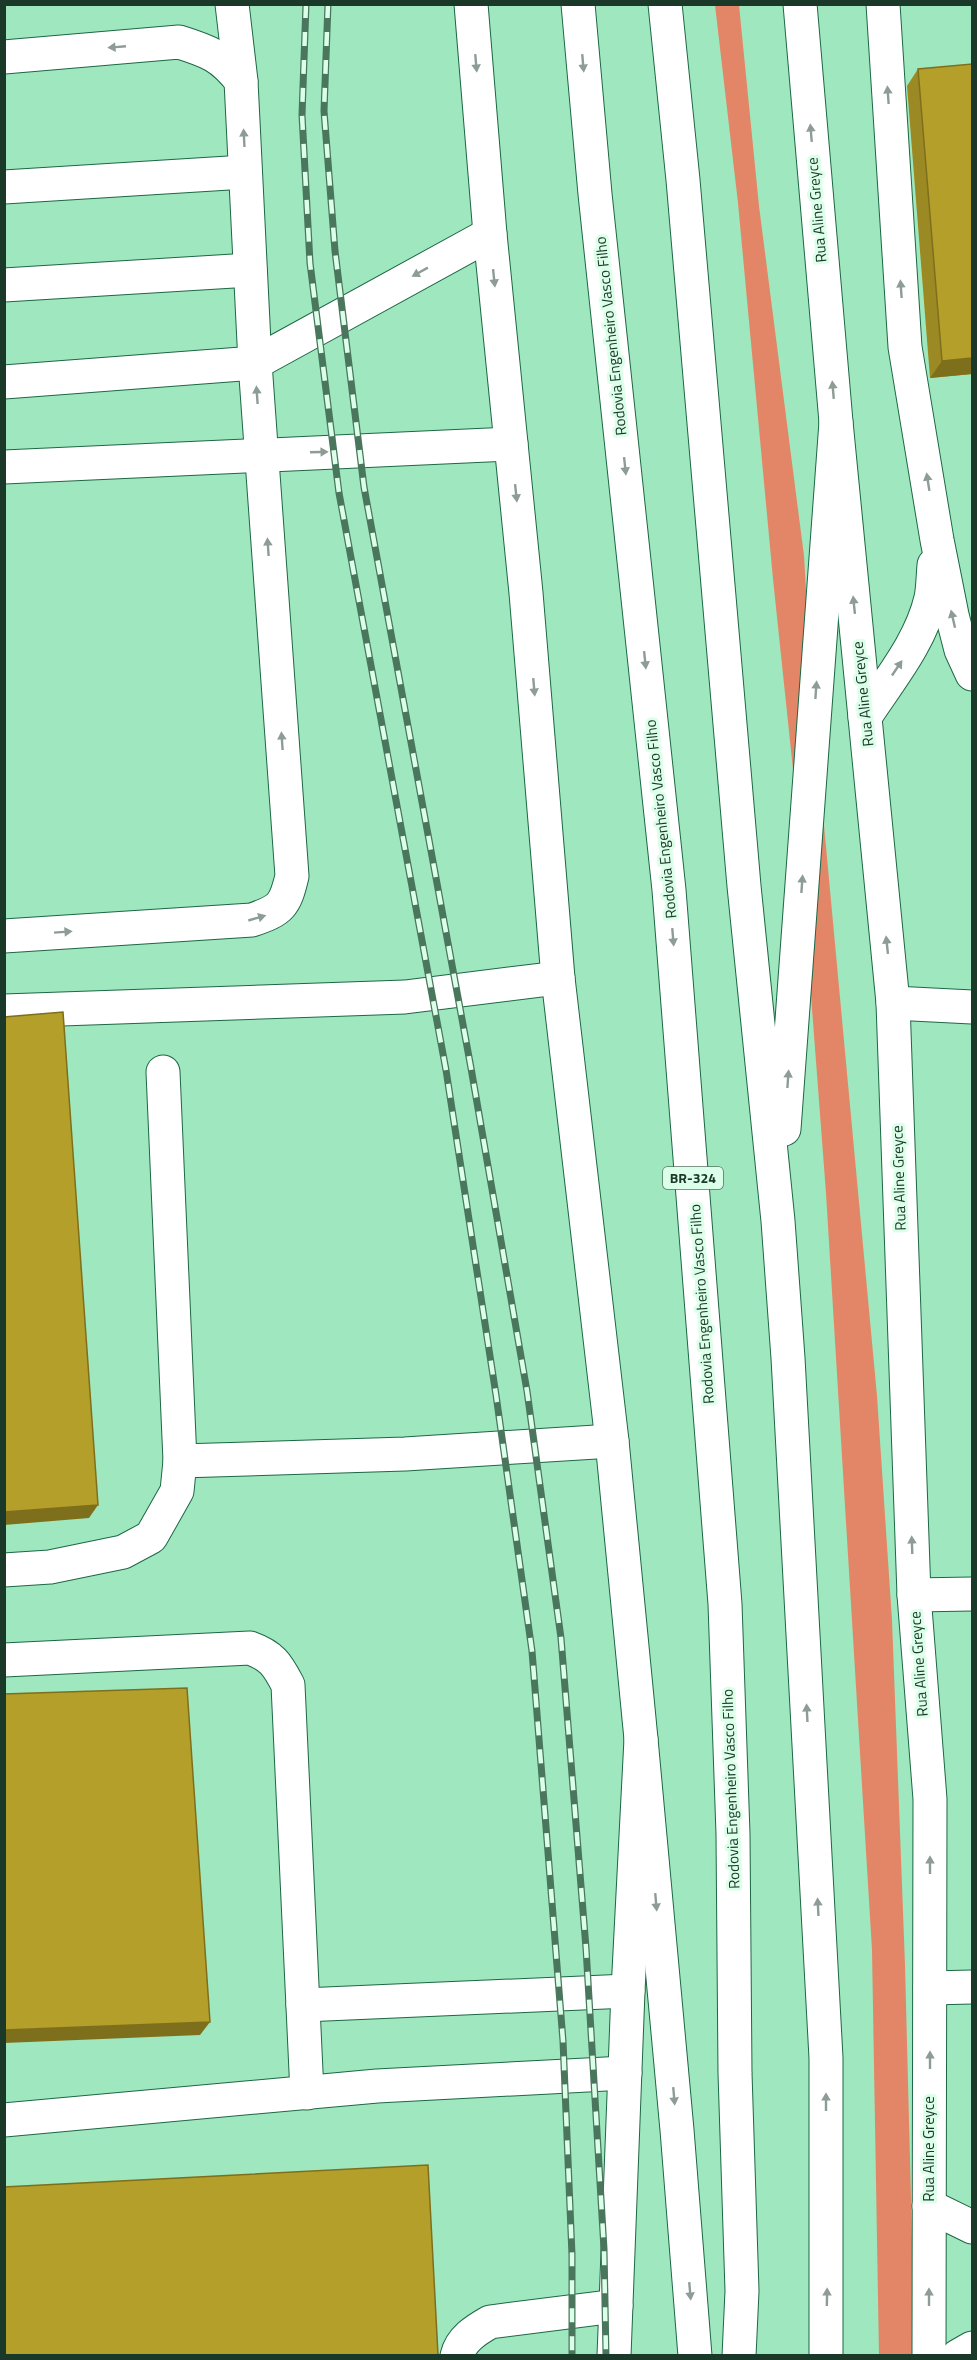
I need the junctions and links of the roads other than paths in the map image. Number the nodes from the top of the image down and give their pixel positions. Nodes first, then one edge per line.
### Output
1 (232, 4) edge
2 (471, 4) edge
3 (578, 4) edge
4 (665, 4) edge
5 (800, 4) edge
6 (883, 4) edge
7 (4, 57) edge
8 (241, 81) junction
9 (246, 172) junction
10 (4, 187) edge
11 (490, 234) junction
12 (250, 270) junction
13 (4, 285) edge
14 (255, 363) junction
15 (4, 382) edge
16 (836, 422) junction
17 (511, 444) junction
18 (261, 454) junction
19 (4, 467) edge
20 (937, 540) junction
21 (972, 674) edge
22 (865, 717) junction
23 (4, 936) edge
24 (558, 978) junction
25 (893, 1003) junction
26 (972, 1007) edge
27 (4, 1011) edge
28 (163, 1072) dead end
29 (777, 1221) junction
30 (612, 1441) junction
31 (180, 1461) junction
32 (4, 1570) edge
33 (972, 1594) edge
34 (914, 1595) junction
35 (4, 1660) edge
36 (641, 1739) junction
37 (972, 1987) edge
38 (930, 1988) junction
39 (628, 1991) junction
40 (303, 2005) junction
41 (625, 2073) junction
42 (307, 2093) junction
43 (4, 2120) edge
44 (929, 2206) junction
45 (972, 2227) edge
46 (616, 2306) junction
47 (972, 2348) edge
48 (457, 2355) edge
49 (614, 2355) edge
50 (695, 2355) edge
51 (739, 2355) edge
52 (826, 2355) edge
53 (929, 2355) edge
54 (958, 2355) edge

1 - 8 main road
2 -> 11 main road
3 -> 51 main road, Rodovia Engenheiro Vasco Filho / BR-324
4 - 29 main road
16 -> 5 main road, Rua Aline Greyce
20 -> 6 main road
8 -> 7 main road
9 -> 8 main road
9 - 10 main road
9 - 12 main road
11 -> 14 main road
11 -> 17 main road
12 - 13 main road
12 - 14 main road
14 - 15 main road
18 -> 14 main road
22 -> 16 main road, Rua Aline Greyce
29 -> 16 main road
18 -> 17 main road
17 -> 24 main road
18 - 19 main road
23 -> 18 main road
21 -> 20 main road
22 -> 20 main road
25 -> 22 main road, Rua Aline Greyce
24 - 27 main road
24 - 30 main road
25 - 26 main road
34 -> 25 main road, Rua Aline Greyce
28 - 31 main road
52 -> 29 main road
30 - 31 main road
30 - 36 main road
31 - 32 main road
33 - 34 main road
38 -> 34 main road, Rua Aline Greyce
35 - 40 main road
36 - 39 main road
36 -> 50 main road
37 - 38 main road
44 -> 38 main road, Rua Aline Greyce
39 - 40 main road
39 - 41 main road
40 - 42 main road
41 - 42 main road
41 - 46 main road
42 - 43 main road
44 - 45 main road
53 -> 44 main road, Rua Aline Greyce
46 - 48 main road
46 - 49 main road
47 - 54 main road

